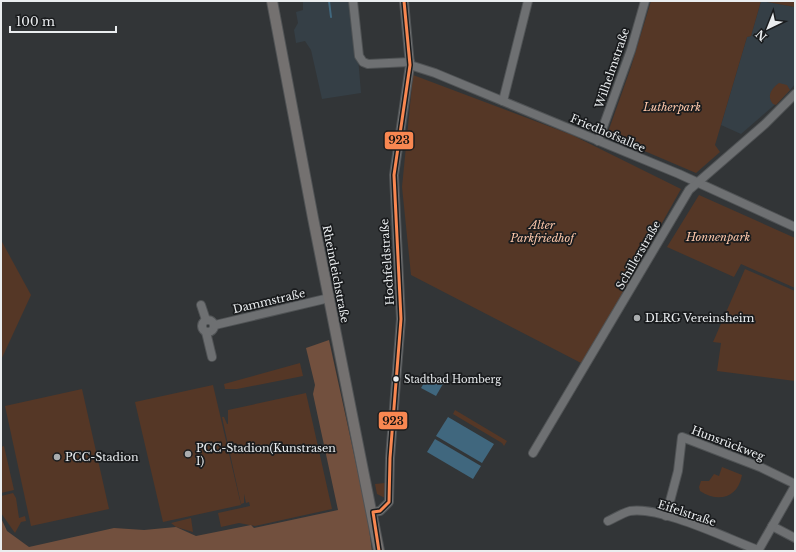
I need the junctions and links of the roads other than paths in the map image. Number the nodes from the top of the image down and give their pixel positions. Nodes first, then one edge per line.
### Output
1 (272, 1) edge
2 (353, 1) edge
3 (404, 1) edge
4 (528, 1) edge
5 (645, 1) edge
6 (410, 64) junction
7 (795, 94) edge
8 (503, 101) junction
9 (598, 141) junction
10 (697, 182) junction
11 (795, 226) edge
12 (329, 298) junction
13 (201, 305) dead end
14 (206, 320) junction
15 (215, 325) junction
16 (203, 330) junction
17 (212, 357) dead end
18 (533, 453) dead end
19 (795, 485) edge
20 (373, 512) junction
21 (666, 516) junction
22 (608, 521) dead end
23 (772, 526) junction
24 (795, 538) edge
25 (379, 551) edge
26 (758, 551) edge

1 - 12 main road, Rheindeichstraße
2 - 6 street, Friedhofsallee
3 - 6 street, Hochfeldstraße
4 - 8 street
5 - 9 street, Wilhelmstraße
6 - 8 street, Friedhofsallee
6 - 20 street, Hochfeldstraße
7 - 10 street, Schillerstraße
8 - 9 street, Friedhofsallee
9 - 10 street, Friedhofsallee
10 - 11 street, Friedhofsallee
10 - 18 street, Schillerstraße
12 - 15 street, Dammstraße
12 - 20 main road, Rheindeichstraße
13 - 14 street
14 - 15 street
14 - 16 street
15 - 16 street, Dammstraße
16 - 17 street
19 - 21 street, Hunsrückweg
19 - 23 street
20 - 25 main road, Rheindeichstraße
21 - 22 street, Eifelstraße
21 - 26 street, Eifelstraße
23 - 24 street
23 - 26 street

